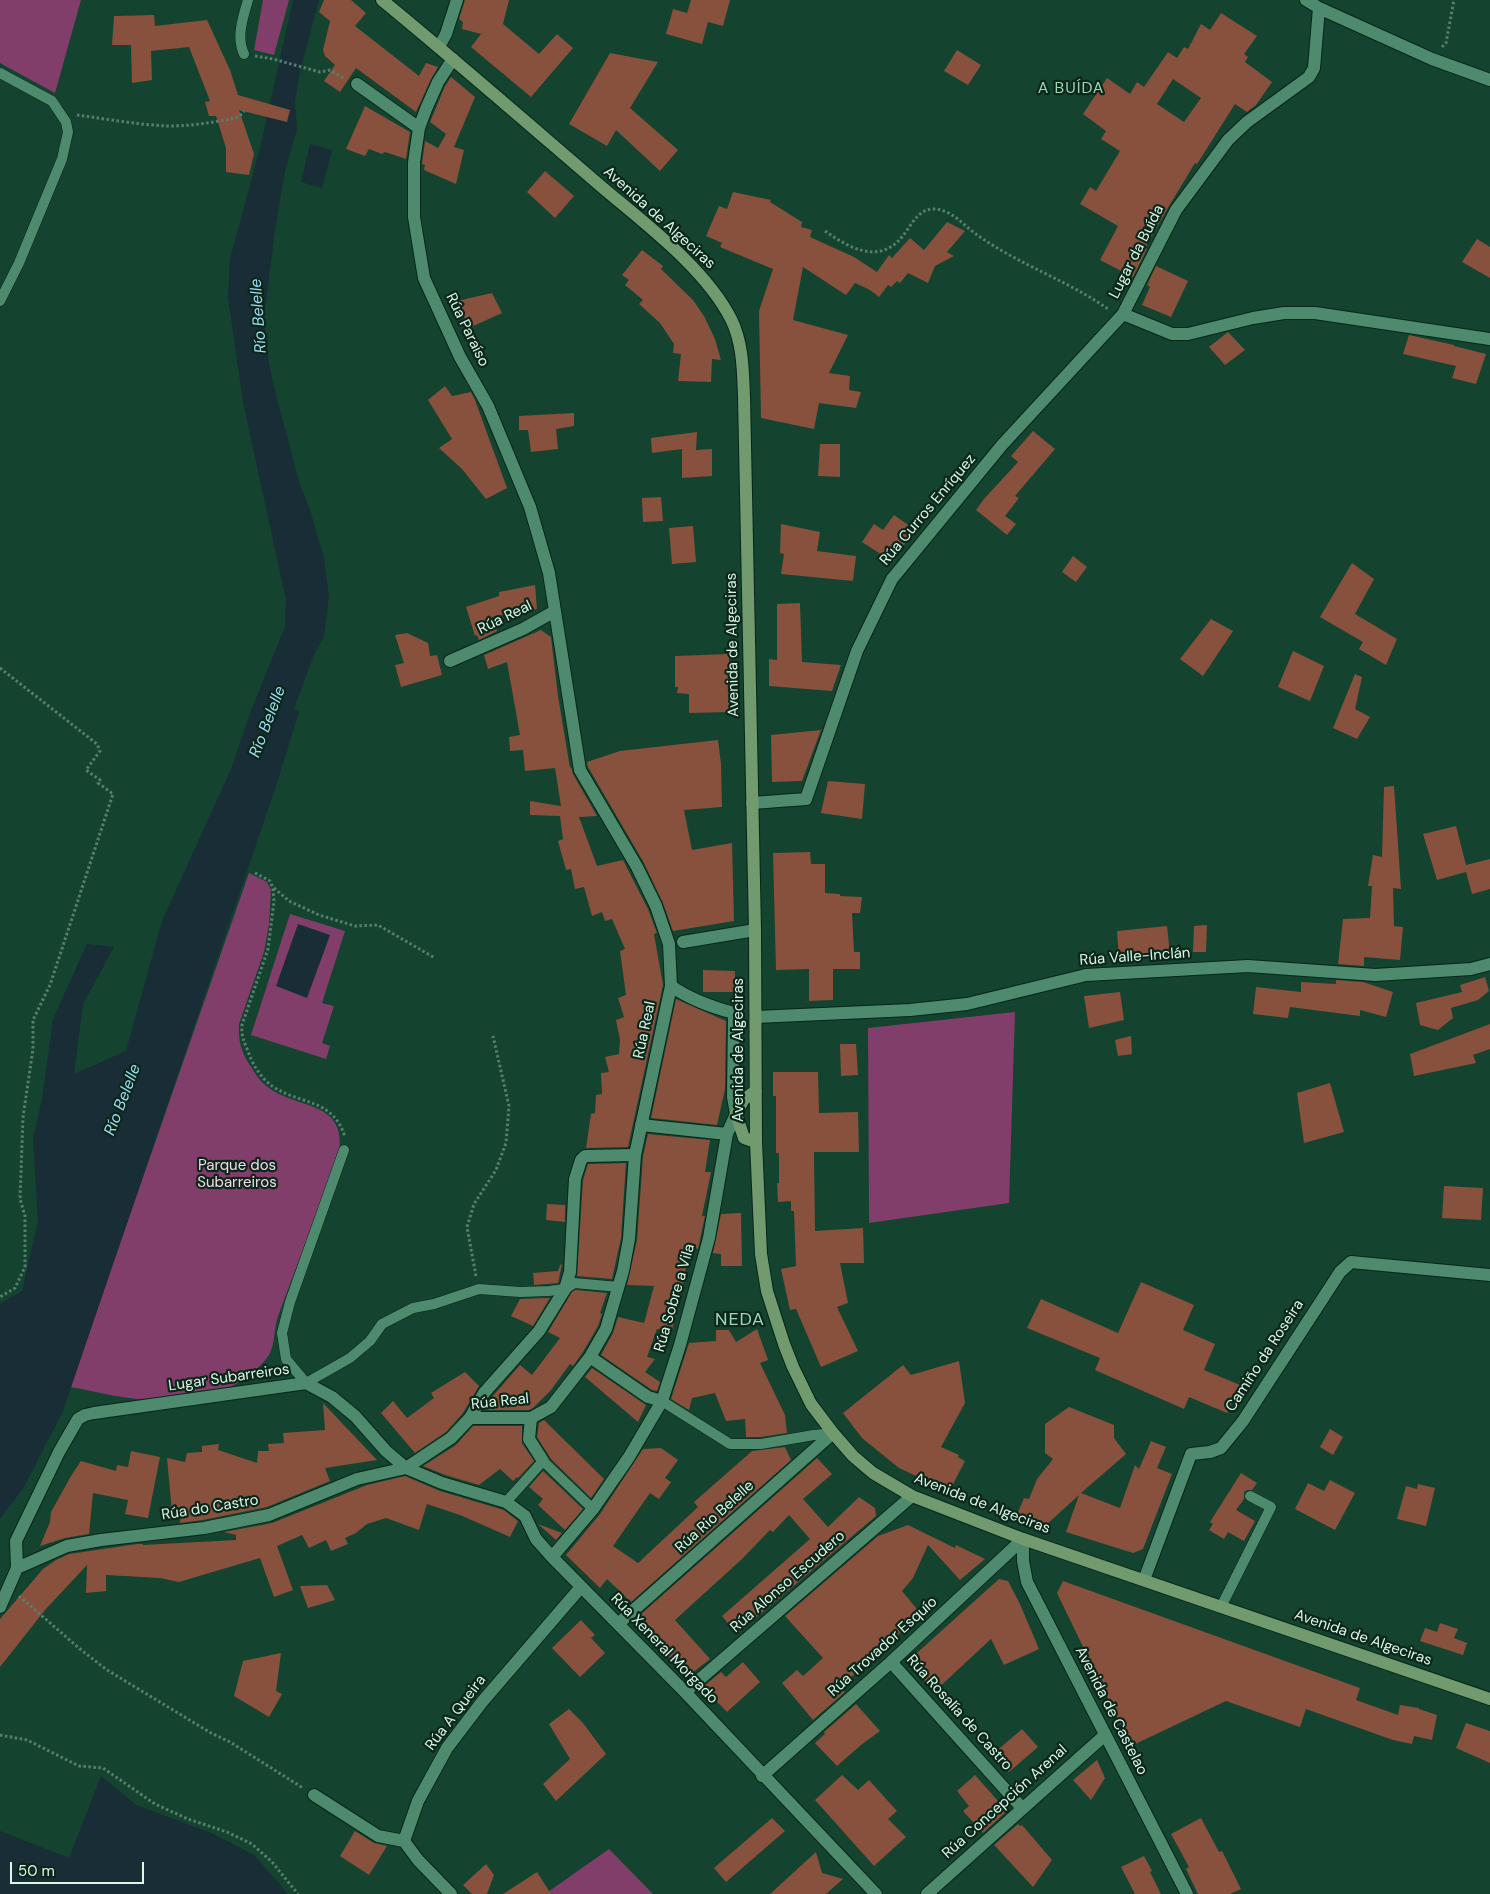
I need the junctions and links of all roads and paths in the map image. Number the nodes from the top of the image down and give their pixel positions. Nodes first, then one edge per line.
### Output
1 (248, 0) edge
2 (382, 0) edge
3 (457, 0) edge
4 (1306, 0) edge
5 (1454, 0) edge
6 (1319, 8) junction
7 (439, 47) junction
8 (244, 54) dead end
9 (1432, 58) junction
10 (273, 59) dead end
11 (453, 59) junction
12 (0, 73) edge
13 (1490, 80) edge
14 (357, 84) joint
15 (244, 111) dead end
16 (61, 113) junction
17 (419, 128) junction
18 (825, 231) dead end
19 (0, 301) edge
20 (1123, 314) junction
21 (1490, 339) edge
22 (555, 611) junction
23 (450, 661) dead end
24 (0, 668) edge
25 (752, 802) junction
26 (255, 873) dead end
27 (274, 888) junction
28 (755, 930) junction
29 (683, 942) dead end
30 (435, 958) dead end
31 (1490, 964) edge
32 (671, 986) junction
33 (756, 1016) junction
34 (493, 1036) dead end
35 (756, 1091) junction
36 (736, 1114) junction
37 (756, 1116) junction
38 (641, 1125) junction
39 (727, 1134) junction
40 (756, 1142) junction
41 (344, 1150) joint
42 (635, 1155) junction
43 (1490, 1275) edge
44 (619, 1287) junction
45 (479, 1289) junction
46 (566, 1289) junction
47 (0, 1297) edge
48 (590, 1357) junction
49 (306, 1383) junction
50 (662, 1401) junction
51 (470, 1418) junction
52 (531, 1418) junction
53 (833, 1433) junction
54 (543, 1461) junction
55 (406, 1468) junction
56 (912, 1496) junction
57 (1250, 1496) dead end
58 (506, 1502) junction
59 (593, 1509) junction
60 (1023, 1539) junction
61 (552, 1557) junction
62 (17, 1568) junction
63 (1144, 1580) junction
64 (9, 1587) junction
65 (581, 1587) junction
66 (0, 1607) edge
67 (1221, 1607) junction
68 (618, 1624) junction
69 (891, 1662) junction
70 (684, 1692) junction
71 (1490, 1699) edge
72 (0, 1735) edge
73 (1105, 1735) junction
74 (762, 1776) junction
75 (314, 1795) joint
76 (1022, 1808) junction
77 (404, 1841) junction
78 (298, 1894) edge
79 (451, 1894) edge
80 (876, 1894) edge
81 (927, 1894) edge
82 (1187, 1894) edge

1 - 8 lane
2 - 7 main road, Avenida de Algeciras
3 - 7 street
4 - 6 street
5 - 9 path
6 - 9 street
6 - 20 street, Lugar da Buída
7 - 11 main road, Avenida de Algeciras
9 - 13 street
10 - 14 path
11 - 17 street, Rúa Paraíso
11 - 25 main road, Avenida de Algeciras
12 - 16 lane
14 - 17 street
15 - 16 path
16 - 19 lane
17 - 22 street, Rúa Paraíso
18 - 20 path
20 - 21 street, Lugar da Buída
20 - 25 street, Rúa Curros Enríquez
22 - 23 street, Rúa Real
22 - 32 street, Rúa Real
24 - 47 path
25 - 28 main road, Avenida de Algeciras
26 - 27 path
27 - 30 path
27 - 41 path
28 - 29 street
28 - 33 main road, Avenida de Algeciras
31 - 33 street, Rúa Valle-Inclán
32 - 36 street
32 - 38 street, Rúa Real
33 - 35 main road, Avenida de Algeciras
34 - 45 path
35 - 36 main road
35 - 37 main road, Avenida de Algeciras
36 - 37 main road
36 - 39 street, Rúa Sobre a Vila
36 - 40 main road
37 - 40 main road, Avenida de Algeciras
38 - 39 street
38 - 42 street, Rúa Real
39 - 50 street, Rúa Sobre a Vila
40 - 53 main road, Avenida de Algeciras
41 - 49 lane
42 - 44 street, Rúa Real
42 - 46 street
43 - 63 street, Camiño da Roseira
44 - 46 lane
44 - 48 street, Rúa Real
45 - 46 lane
45 - 49 lane
46 - 51 street
48 - 50 street
48 - 52 street, Rúa Real
49 - 55 street, Lugar Subarreiros
49 - 62 street, Lugar Subarreiros
50 - 53 lane
50 - 59 street, Rúa Sobre a Vila
51 - 52 street, Rúa Real
51 - 55 street, Rúa Real
52 - 54 street
53 - 56 main road, Avenida de Algeciras
53 - 68 street, Rúa Rio Belelle
54 - 58 lane
54 - 59 lane
55 - 58 street, Rúa Xeneral Morgado
55 - 62 street, Rúa do Castro
56 - 60 main road, Avenida de Algeciras
56 - 70 street, Rúa Alonso Escudero
57 - 67 lane
58 - 61 street, Rúa Xeneral Morgado
59 - 61 street, Rúa Sobre a Vila
60 - 63 main road, Avenida de Algeciras
60 - 69 street, Rúa Trovador Esquío
60 - 73 street, Avenida de Castelao
61 - 65 street, Rúa Xeneral Morgado
62 - 64 street
63 - 67 main road, Avenida de Algeciras
64 - 66 street
64 - 75 path
65 - 68 street, Rúa Xeneral Morgado
65 - 77 street, Rúa A Queira
67 - 71 main road, Avenida de Algeciras
68 - 70 street, Rúa Xeneral Morgado
69 - 74 street, Rúa Trovador Esquío
69 - 76 street, Rúa Rosalía de Castro
70 - 74 street, Rúa Xeneral Morgado
72 - 78 path
73 - 76 street, Rúa Concepción Arenal
73 - 82 street, Avenida de Castelao
74 - 80 street, Rúa Xeneral Morgado
75 - 77 street
76 - 81 street, Rúa Concepción Arenal
77 - 79 street

